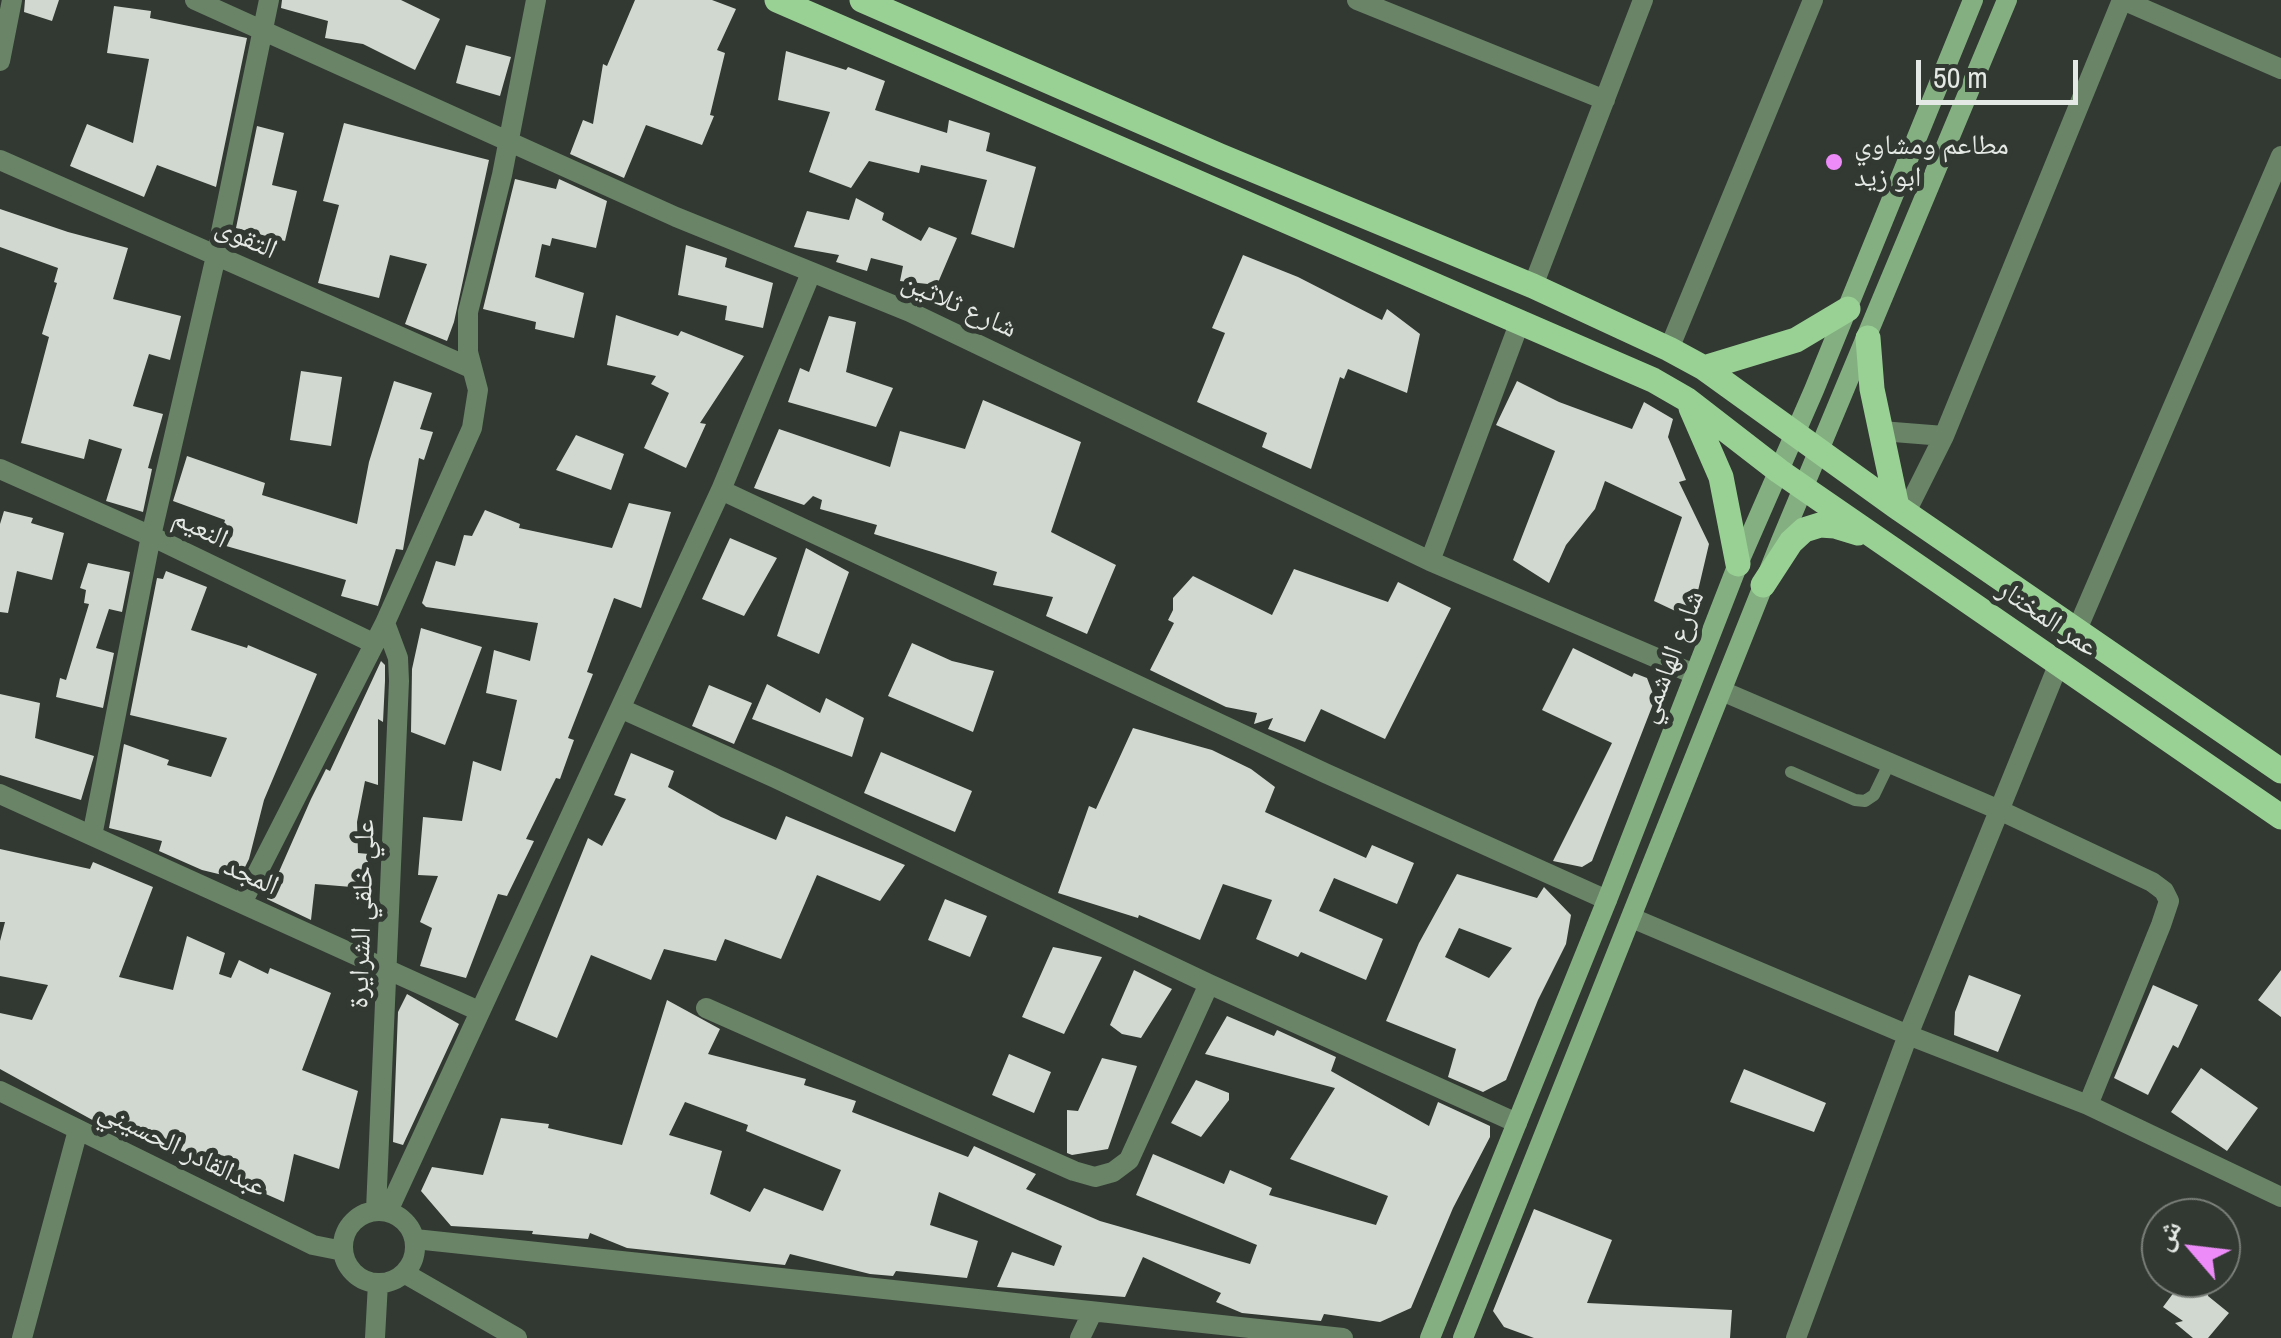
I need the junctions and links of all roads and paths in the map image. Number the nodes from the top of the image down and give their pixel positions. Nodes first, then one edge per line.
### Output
1 (12, 0) edge
2 (195, 0) edge
3 (269, 0) edge
4 (536, 0) edge
5 (777, 0) edge
6 (862, 0) edge
7 (1357, 0) edge
8 (1643, 0) edge
9 (1813, 0) edge
10 (1973, 0) edge
11 (2006, 0) edge
12 (2122, 0) edge
13 (914, 24) junction
14 (262, 31) junction
15 (902, 52) junction
16 (0, 61) edge
17 (2281, 69) edge
18 (1605, 100) junction
19 (509, 140) junction
20 (2281, 156) edge
21 (0, 160) edge
22 (2274, 198) edge
23 (216, 256) junction
24 (811, 273) junction
25 (1533, 286) junction
26 (1848, 309) junction
27 (1519, 324) junction
28 (1868, 338) junction
29 (1670, 350) junction
30 (471, 368) junction
31 (1704, 368) junction
32 (1686, 399) junction
33 (1881, 430) junction
34 (1795, 434) junction
35 (1944, 436) junction
36 (1820, 452) junction
37 (0, 470) edge
38 (1779, 470) junction
39 (1804, 488) junction
40 (722, 490) junction
41 (1901, 510) junction
42 (151, 536) junction
43 (1880, 541) junction
44 (1430, 561) junction
45 (1738, 564) junction
46 (1763, 585) junction
47 (385, 623) junction
48 (2076, 632) junction
49 (373, 643) junction
50 (2058, 662) junction
51 (1694, 674) junction
52 (1722, 691) junction
53 (622, 710) junction
54 (1889, 764) junction
55 (1791, 772) dead end
56 (2281, 772) edge
57 (0, 794) edge
58 (1996, 809) junction
59 (2281, 817) edge
60 (92, 836) junction
61 (1607, 900) junction
62 (242, 903) junction
63 (1632, 918) junction
64 (388, 971) junction
65 (1209, 984) junction
66 (706, 1008) dead end
67 (479, 1011) junction
68 (1908, 1036) junction
69 (0, 1091) edge
70 (2088, 1105) junction
71 (1517, 1124) junction
72 (78, 1130) junction
73 (2281, 1197) edge
74 (382, 1211) junction
75 (415, 1239) junction
76 (343, 1251) junction
77 (404, 1273) junction
78 (378, 1283) junction
79 (1092, 1313) junction
80 (22, 1338) edge
81 (375, 1338) edge
82 (517, 1338) edge
83 (1080, 1338) edge
84 (1343, 1338) edge
85 (1430, 1338) edge
86 (1464, 1338) edge
87 (1796, 1338) edge

1 - 16 street
2 - 14 street, شارع ثلاثين
3 - 14 street
4 - 19 street
5 - 15 main road, عمر المختار
6 - 13 main road, عمر المختار
7 - 18 street
8 - 18 street
9 - 29 street
10 - 26 main road, شارع الهاشمي
11 - 28 main road
12 - 17 street
12 - 35 street
13 - 15 main road
13 - 25 main road, عمر المختار
14 - 19 street, شارع ثلاثين
14 - 23 street
15 - 27 main road, عمر المختار
18 - 25 street
19 - 24 street, شارع ثلاثين
19 - 30 street
20 - 22 street
21 - 23 street, التقوى
22 - 48 street
23 - 30 street, التقوى
23 - 42 street
24 - 40 street
24 - 44 street, شارع ثلاثين
25 - 29 main road, عمر المختار
26 - 31 main road
26 - 34 main road, شارع الهاشمي
27 - 32 main road, عمر المختار
27 - 44 street
28 - 33 main road
28 - 36 main road
29 - 31 main road, عمر المختار
30 - 47 street
31 - 34 main road, عمر المختار
32 - 38 main road, عمر المختار
32 - 45 main road
33 - 35 street
33 - 41 main road
34 - 36 main road, عمر المختار
34 - 38 main road, شارع الهاشمي
35 - 41 street
36 - 39 main road
36 - 41 main road, عمر المختار
37 - 42 street, النعيم
38 - 39 main road, عمر المختار
38 - 45 main road, شارع الهاشمي
39 - 43 main road, عمر المختار
39 - 46 main road
40 - 53 street
40 - 61 street
41 - 48 main road, عمر المختار
42 - 49 street, النعيم
42 - 60 street
43 - 46 main road
43 - 50 main road, عمر المختار
44 - 51 street, شارع ثلاثين
45 - 51 main road, شارع الهاشمي
46 - 52 main road
47 - 49 street
47 - 64 street, علي خلقي الشرايرة
48 - 56 main road, عمر المختار
49 - 62 street
50 - 58 street
50 - 59 main road, عمر المختار
51 - 61 main road, شارع الهاشمي
52 - 54 street
52 - 63 main road
53 - 65 street
53 - 67 street
54 - 55 lane
54 - 58 street
57 - 60 street, المجد
58 - 68 street
58 - 70 street
60 - 62 street, المجد
61 - 71 main road, شارع الهاشمي
62 - 64 street, المجد
63 - 68 street
63 - 86 main road
64 - 67 street, المجد
64 - 74 street, علي خلقي الشرايرة
65 - 66 street
65 - 71 street
67 - 74 street
68 - 70 street
68 - 87 street
69 - 72 street, عبدالقادر الحسيني
70 - 73 street
71 - 85 main road, شارع الهاشمي
72 - 76 street, عبدالقادر الحسيني
72 - 80 street
74 - 75 street
74 - 76 street
75 - 77 street
75 - 79 street
76 - 78 street
77 - 78 street
77 - 82 street
78 - 81 street
79 - 83 street
79 - 84 street

